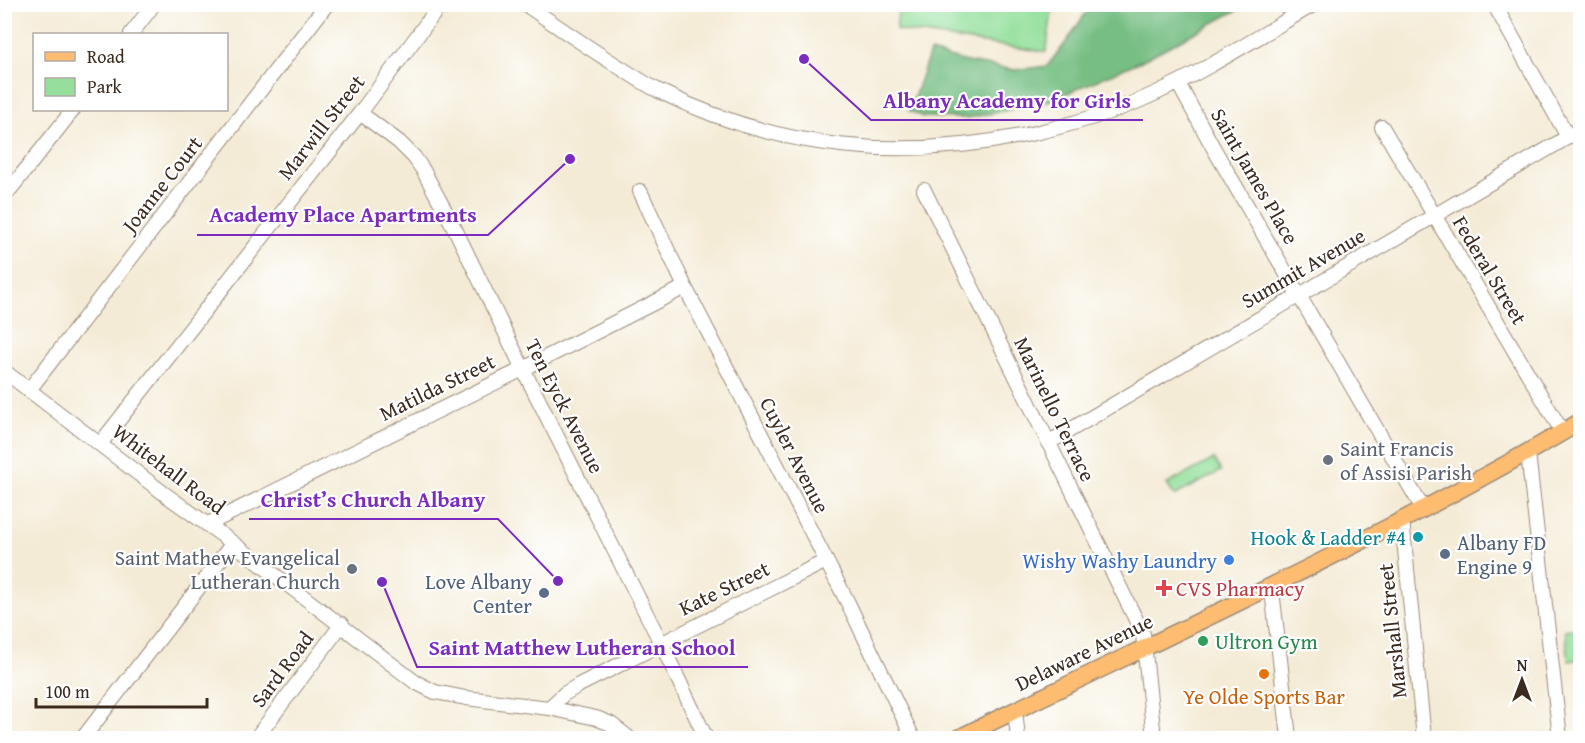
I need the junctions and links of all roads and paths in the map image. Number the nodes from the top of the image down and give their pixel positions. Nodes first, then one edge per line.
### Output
1 (154, 4) edge
2 (327, 4) edge
3 (441, 4) edge
4 (525, 4) edge
5 (1314, 4) edge
6 (1494, 4) edge
7 (132, 33) edge
8 (1178, 83) junction
9 (72, 111) edge
10 (360, 113) junction
11 (1382, 127) dead end
12 (1574, 133) edge
13 (924, 190) dead end
14 (640, 191) dead end
15 (4, 197) edge
16 (1434, 216) junction
17 (685, 287) junction
18 (1299, 295) junction
19 (523, 369) junction
20 (4, 371) edge
21 (29, 390) junction
22 (1581, 422) edge
23 (1563, 433) junction
24 (1048, 442) junction
25 (100, 444) junction
26 (1527, 453) junction
27 (1423, 509) junction
28 (1402, 520) junction
29 (208, 524) junction
30 (233, 543) junction
31 (826, 561) junction
32 (1267, 587) junction
33 (342, 624) junction
34 (661, 643) junction
35 (1144, 648) junction
36 (549, 708) junction
37 (1015, 711) junction
38 (83, 738) edge
39 (256, 738) edge
40 (630, 738) edge
41 (706, 738) edge
42 (913, 738) edge
43 (959, 738) edge
44 (1018, 738) edge
45 (1154, 738) edge
46 (1289, 738) edge
47 (1424, 738) edge
48 (1560, 738) edge

1 - 7 street
2 - 21 street, Joanne Court
3 - 10 street, Marwill Street
4 - 8 street
5 - 8 street
6 - 12 street
8 - 18 street, Saint James Place
9 - 15 street
10 - 19 street, Ten Eyck Avenue
10 - 25 street, Marwill Street
11 - 16 street, Federal Street
12 - 16 street, Summit Avenue
13 - 24 street, Marinello Terrace
14 - 17 street, Cuyler Avenue
16 - 18 street, Summit Avenue
16 - 23 street, Federal Street
17 - 19 street, Matilda Street
17 - 31 street, Cuyler Avenue
18 - 24 street, Summit Avenue
18 - 27 street, Saint James Place
19 - 29 street, Matilda Street
19 - 34 street, Ten Eyck Avenue
20 - 21 street, Whitehall Road
21 - 25 street, Whitehall Road
22 - 23 main road, Delaware Avenue
23 - 26 main road, Delaware Avenue
24 - 35 street, Marinello Terrace
25 - 29 street, Whitehall Road
26 - 27 main road, Delaware Avenue
26 - 48 street
27 - 28 main road, Delaware Avenue
28 - 32 main road, Delaware Avenue
28 - 47 street, Marshall Street
29 - 30 street, Whitehall Road
30 - 33 street, Whitehall Road
30 - 38 street
31 - 34 street, Kate Street
31 - 42 street, Cuyler Avenue
32 - 35 main road, Delaware Avenue
32 - 46 street
33 - 36 street, Whitehall Road
33 - 39 street, Sard Road
34 - 36 street, Kate Street
34 - 41 street, Ten Eyck Avenue
35 - 37 main road, Delaware Avenue
35 - 45 street, Marinello Terrace
36 - 40 street, Whitehall Road
37 - 43 main road, Delaware Avenue
37 - 44 street

